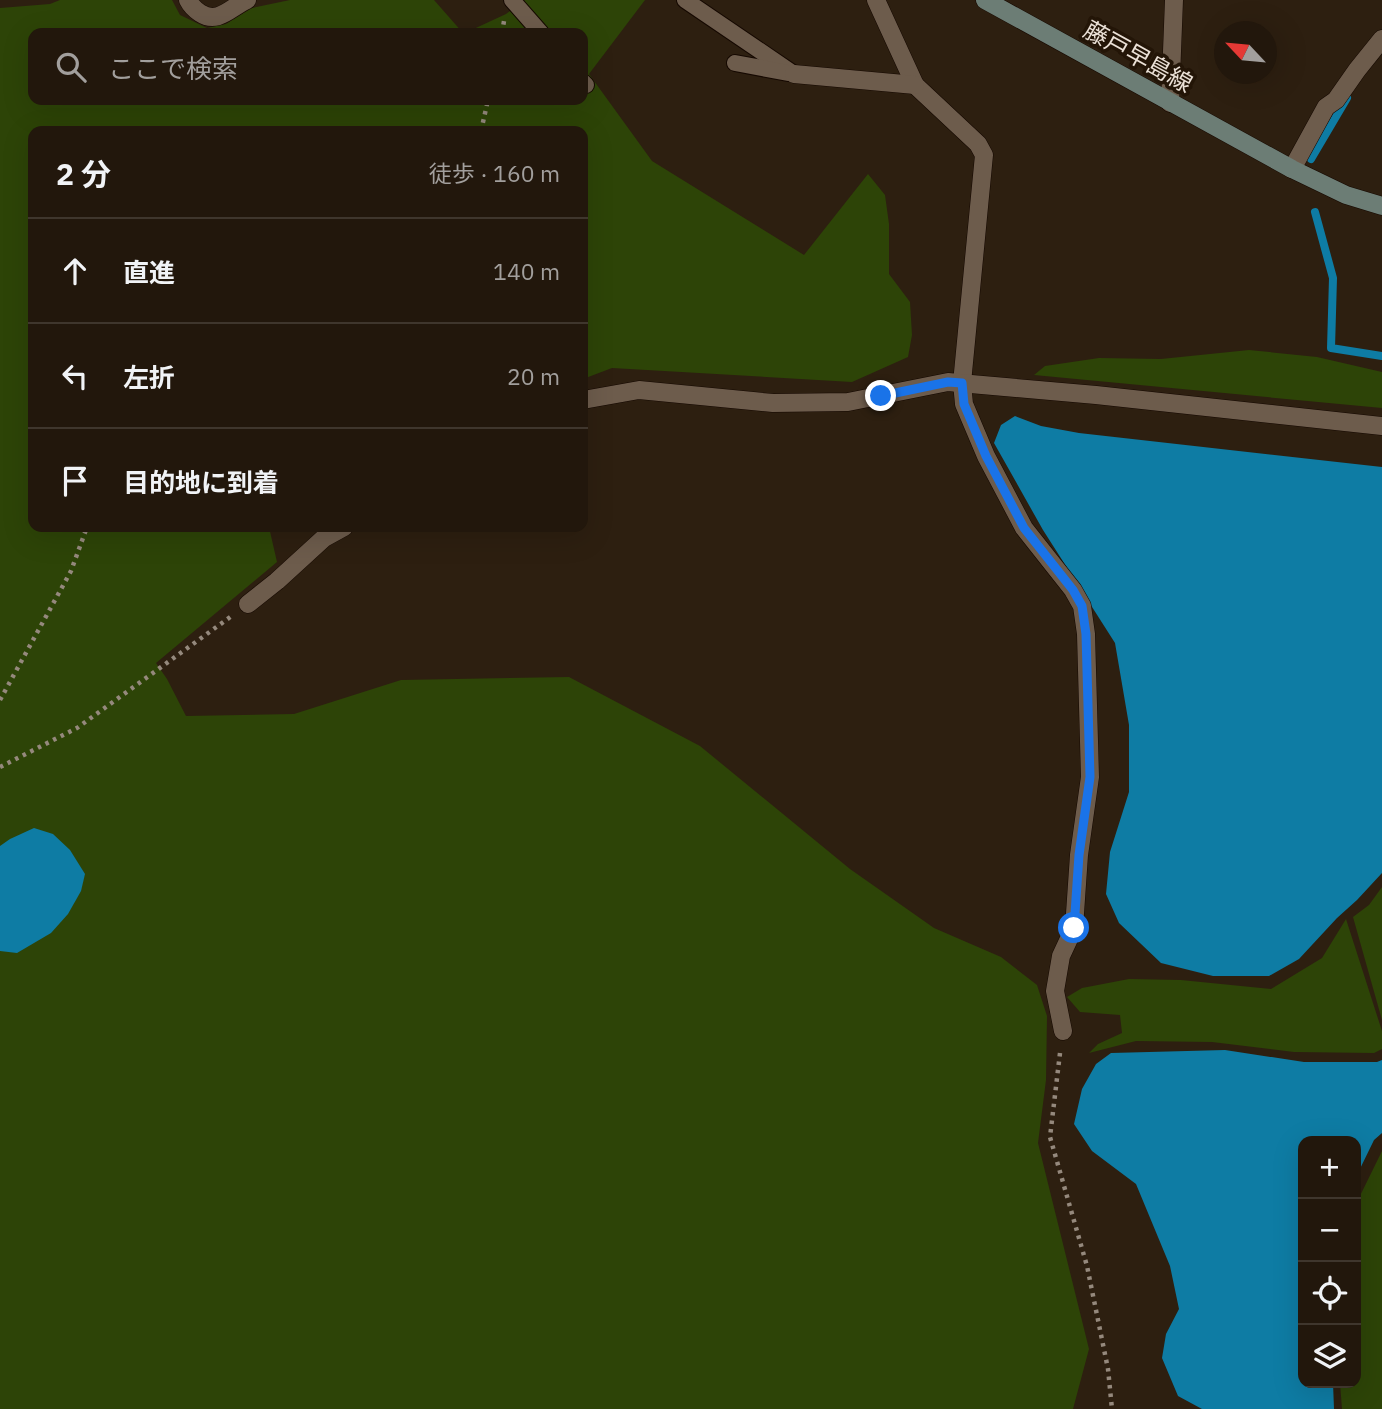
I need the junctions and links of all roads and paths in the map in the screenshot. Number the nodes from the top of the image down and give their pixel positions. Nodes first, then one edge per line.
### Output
1 (188, 0) edge
2 (247, 0) edge
3 (512, 0) edge
4 (685, 0) edge
5 (876, 0) edge
6 (985, 0) edge
7 (1174, 0) edge
8 (537, 28) edge
9 (1382, 39) edge
10 (736, 63) dead end
11 (794, 74) junction
12 (915, 85) junction
13 (1170, 103) junction
14 (487, 105) edge
15 (482, 126) edge
16 (1292, 169) junction
17 (1382, 206) edge
18 (962, 383) junction
19 (588, 400) edge
20 (1382, 426) edge
21 (85, 532) edge
22 (335, 532) edge
23 (248, 604) joint
24 (0, 699) edge
25 (0, 767) edge
26 (1063, 1031) joint
27 (1112, 1409) edge

1 - 2 street
3 - 8 lane
4 - 11 lane
5 - 12 street
6 - 13 main road, 藤戸早島線
7 - 13 street
9 - 16 street
10 - 11 lane
11 - 12 street
12 - 18 street
13 - 16 main road, 藤戸早島線
14 - 15 path
16 - 17 main road, 藤戸早島線
18 - 19 street
18 - 20 street
18 - 26 street
21 - 24 path
22 - 23 street
23 - 25 path
26 - 27 path

